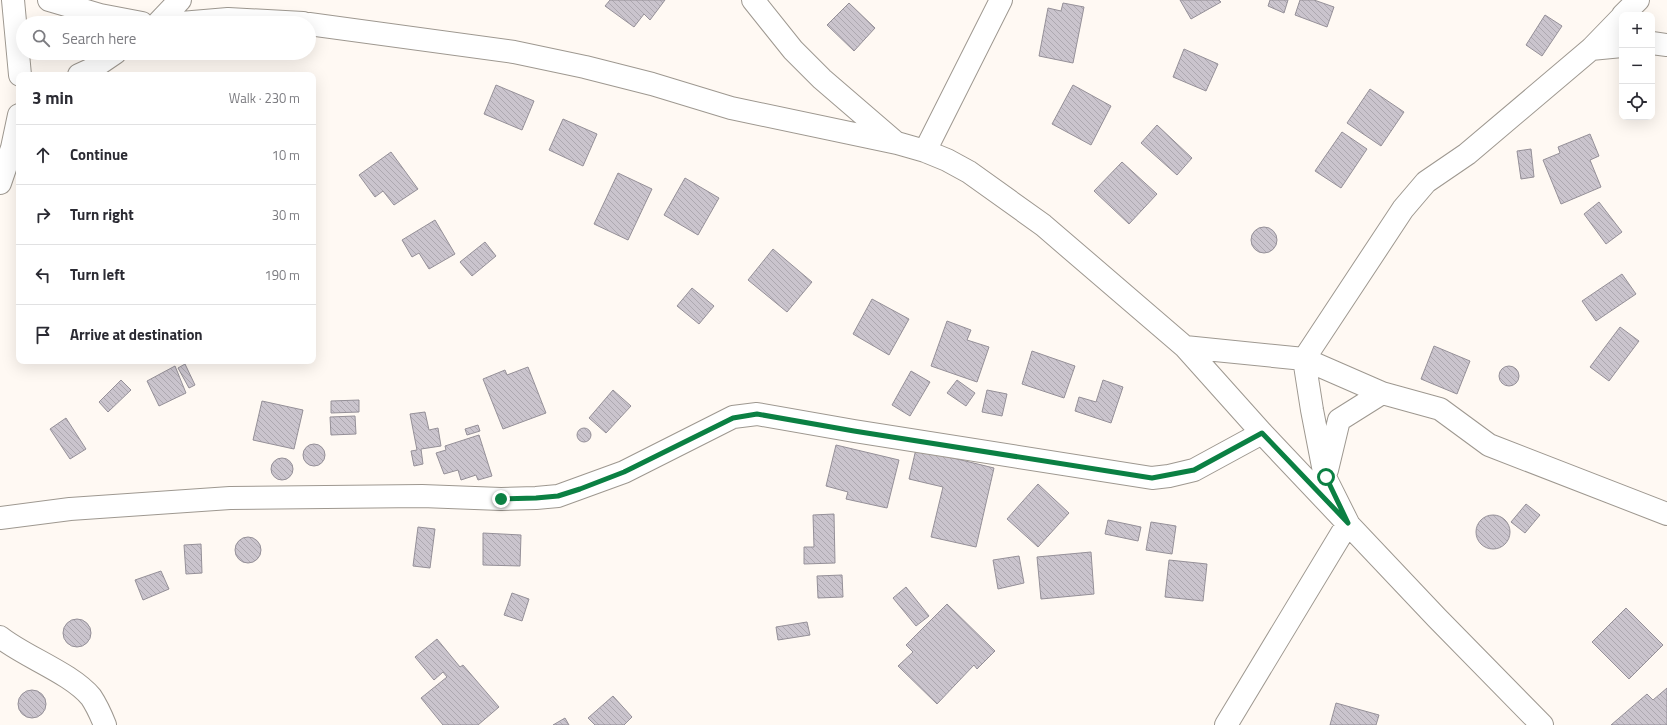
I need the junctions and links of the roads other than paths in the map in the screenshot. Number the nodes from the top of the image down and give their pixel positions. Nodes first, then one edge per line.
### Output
1 (13, 0) edge
2 (49, 0) edge
3 (180, 0) edge
4 (752, 0) edge
5 (1000, 0) edge
6 (1638, 0) edge
7 (1627, 12) edge
8 (105, 16) edge
9 (165, 16) edge
10 (1619, 20) edge
11 (316, 25) edge
12 (16, 32) edge
13 (1655, 44) edge
14 (1667, 45) edge
15 (1619, 46) edge
16 (1591, 49) junction
17 (19, 60) edge
18 (105, 60) edge
19 (20, 72) edge
20 (86, 72) edge
21 (16, 129) edge
22 (897, 143) junction
23 (925, 151) junction
24 (0, 183) edge
25 (1185, 347) junction
26 (1304, 359) junction
27 (1382, 393) junction
28 (1262, 433) junction
29 (1326, 477) junction
30 (1667, 514) edge
31 (0, 518) edge
32 (1348, 523) junction
33 (0, 637) edge
34 (105, 725) edge
35 (1226, 725) edge
36 (1542, 725) edge

1 - 12 street
2 - 8 street
3 - 9 street
4 - 22 street
5 - 23 street
6 - 7 street
10 - 16 street
11 - 22 street
13 - 14 street
15 - 16 street
16 - 26 street
17 - 19 street
18 - 20 street
21 - 24 street
22 - 23 street
23 - 25 street
25 - 26 street
25 - 28 street
26 - 27 street
26 - 29 street
27 - 29 street
27 - 30 street
28 - 31 street
28 - 32 street
29 - 32 street
32 - 35 street
32 - 36 street
33 - 34 street

